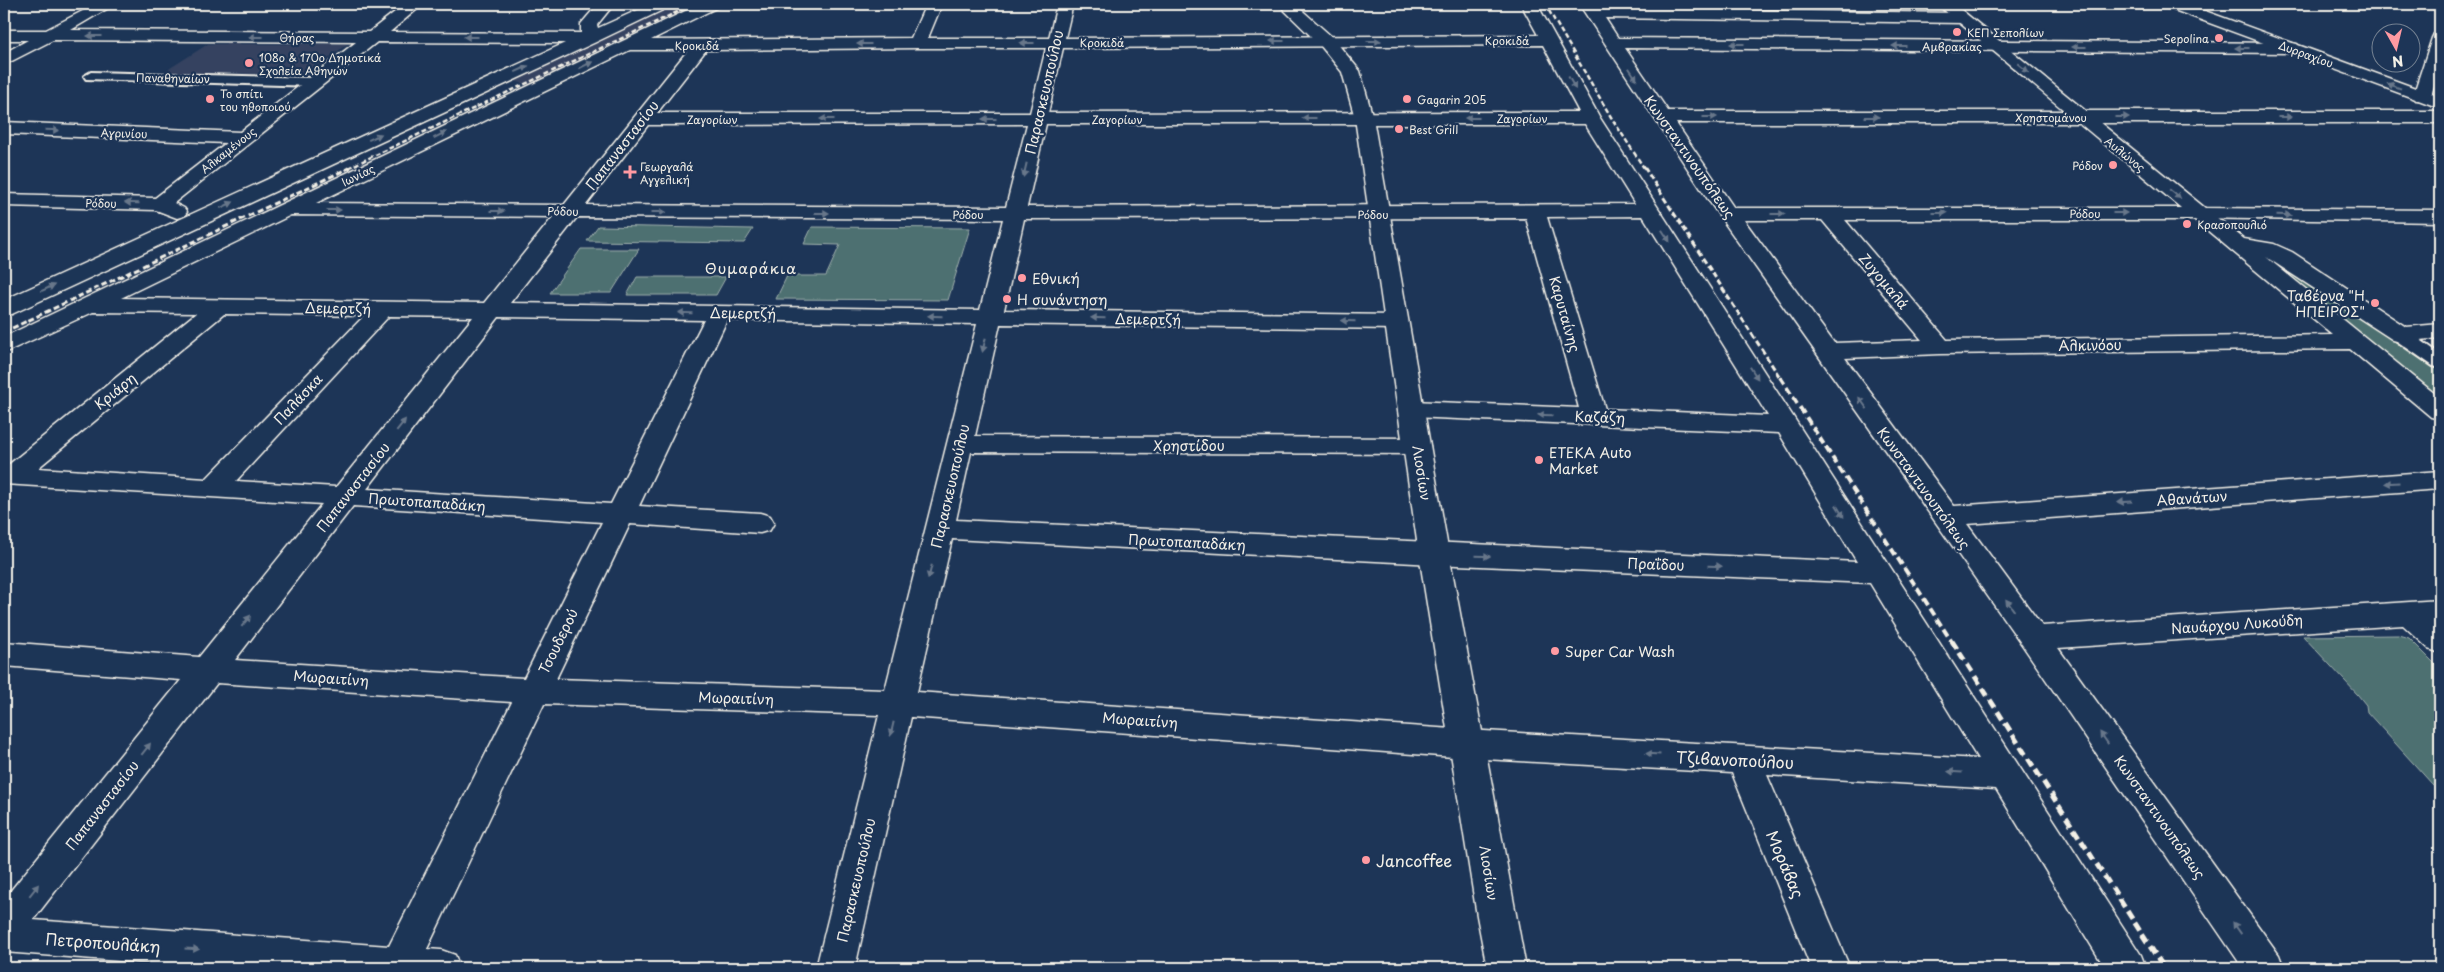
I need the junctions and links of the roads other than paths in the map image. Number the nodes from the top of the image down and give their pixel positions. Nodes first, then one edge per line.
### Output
1 (107, 4) edge
2 (415, 4) edge
3 (606, 4) edge
4 (663, 4) edge
5 (712, 4) edge
6 (934, 4) edge
7 (1065, 4) edge
8 (1286, 4) edge
9 (1529, 4) edge
10 (1945, 4) edge
11 (2172, 4) edge
12 (1590, 9) edge
13 (1962, 18) junction
14 (4, 35) edge
15 (50, 36) junction
16 (372, 37) junction
17 (590, 38) junction
18 (2440, 38) edge
19 (1548, 40) junction
20 (1326, 41) junction
21 (1056, 43) junction
22 (1612, 43) junction
23 (917, 44) junction
24 (626, 45) junction
25 (701, 45) junction
26 (1997, 46) junction
27 (2291, 48) junction
28 (4, 60) edge
29 (91, 76) dead end
30 (315, 82) junction
31 (2422, 96) junction
32 (2440, 102) edge
33 (1661, 117) junction
34 (2080, 117) junction
35 (2440, 117) edge
36 (1364, 118) junction
37 (1591, 118) junction
38 (643, 119) junction
39 (1038, 119) junction
40 (4, 128) edge
41 (244, 138) junction
42 (4, 200) edge
43 (160, 204) junction
44 (285, 209) junction
45 (1651, 210) junction
46 (570, 211) junction
47 (1535, 212) junction
48 (1015, 214) junction
49 (1379, 214) junction
50 (1729, 214) junction
51 (1828, 214) junction
52 (2200, 214) junction
53 (2440, 216) edge
54 (194, 220) junction
55 (2237, 244) junction
56 (89, 305) junction
57 (218, 307) junction
58 (4, 309) edge
59 (383, 309) junction
60 (492, 310) junction
61 (719, 313) junction
62 (991, 316) junction
63 (1396, 322) junction
64 (2440, 331) edge
65 (2401, 335) junction
66 (2355, 342) junction
67 (4, 346) edge
68 (1940, 347) junction
69 (1826, 352) junction
70 (2440, 362) edge
71 (1412, 410) junction
72 (2440, 411) edge
73 (1594, 416) junction
74 (1787, 425) junction
75 (960, 444) junction
76 (1417, 446) junction
77 (8, 475) edge
78 (2440, 480) edge
79 (213, 488) junction
80 (344, 497) junction
81 (620, 514) junction
82 (1944, 516) junction
83 (760, 523) dead end
84 (940, 529) junction
85 (1434, 554) junction
86 (1878, 573) junction
87 (2440, 611) edge
88 (2410, 613) junction
89 (2034, 638) junction
90 (2440, 641) edge
91 (4, 654) edge
92 (208, 670) junction
93 (534, 690) junction
94 (898, 704) junction
95 (1467, 744) junction
96 (1743, 759) junction
97 (2004, 775) junction
98 (4, 928) edge
99 (4, 935) edge
100 (399, 967) edge
101 (441, 968) edge
102 (835, 968) edge
103 (1507, 968) edge
104 (1830, 968) edge
105 (2126, 968) edge
106 (2265, 968) edge

1 - 15 street
2 - 16 street, Αλκαμένους
3 - 17 street
4 - 17 street, Ιωνίας
5 - 24 street, Ιωνίας
6 - 23 street
7 - 21 street, Παρασκευοπούλου
8 - 20 street, Λιοσίων
9 - 19 street
10 - 13 street, Αυλώνος
11 - 27 street, Δυρραχίου
12 - 13 street
12 - 22 street, Κωνσταντινουπόλεως
13 - 26 street, Αυλώνος
14 - 15 street, Θήρας
16 -> 15 street, Θήρας
15 - 28 street
17 -> 16 street, Θήρας
16 - 30 street, Αλκαμένους
54 -> 17 street, Ιωνίας
18 - 31 street
20 -> 19 street, Κροκιδά
19 -> 37 street
20 -> 21 street, Κροκιδά
20 - 36 street, Λιοσίων
21 -> 23 street, Κροκιδά
21 - 39 street, Παρασκευοπούλου
26 -> 22 street, Αμβρακίας
22 -> 33 street, Κωνσταντινουπόλεως
23 -> 25 street, Κροκιδά
24 - 25 street, Κροκιδά
44 -> 24 street, Ιωνίας
25 - 38 street, Παπαναστασίου
27 -> 26 street, Αμβρακίας
26 -> 34 street, Αυλώνος
31 -> 27 street, Δυρραχίου
29 - 30 street, Παναθηναίων
30 - 41 street, Αλκαμένους
31 - 32 street, Δυρραχίου
33 -> 34 street, Χρηστομάνου
33 - 50 street, Κωνσταντινουπόλεως
34 -> 35 street, Χρηστομάνου
34 -> 52 street, Αυλώνος
37 -> 36 street, Ζαγορίων
36 -> 39 street, Ζαγορίων
36 - 49 street, Λιοσίων
37 - 45 street
39 -> 38 street, Ζαγορίων
38 - 46 street, Παπαναστασίου
39 -> 48 street, Παρασκευοπούλου
40 -> 41 street, Αγρινίου
41 - 43 street, Αλκαμένους
43 -> 42 street, Ρόδου
43 - 54 street, Ρόδου
44 -> 46 street, Ρόδου
44 - 56 street, Ιωνίας
45 - 47 street, Ρόδου
45 -> 74 street
46 -> 48 street, Ρόδου
46 - 60 street, Παπαναστασίου
47 - 49 street, Ρόδου
47 - 73 street, Καρυταίνης
48 - 49 street, Ρόδου
48 - 62 street, Παρασκευοπούλου
49 - 63 street, Λιοσίων
50 -> 51 street, Ρόδου
50 - 69 street, Κωνσταντινουπόλεως
51 -> 52 street, Ρόδου
51 - 68 street, Ζυγομαλά
52 -> 53 street, Ρόδου
52 - 55 street, Αυλώνος
58 -> 54 street, Ιωνίας
55 - 65 street, Αυλώνος
55 - 66 street, Αυλώνος
56 - 57 street, Δεμερτζή
56 - 67 street, Ιωνίας
57 - 59 street, Δεμερτζή
57 - 77 street, Κριάρη
59 - 60 street, Δεμερτζή
59 - 79 street, Παλάσκα
61 -> 60 street, Δεμερτζή
80 -> 60 street, Παπαναστασίου
62 -> 61 street, Δεμερτζή
61 - 81 street, Τσουδερού
63 -> 62 street, Δεμερτζή
62 -> 75 street, Παρασκευοπούλου
63 - 71 street, Λιοσίων
64 - 65 street
65 - 70 street, Αυλώνος
66 - 68 street, Αλκινόου
66 - 72 street, Αυλώνος
68 - 69 street, Αλκινόου
82 -> 69 street, Κωνσταντινουπόλεως
73 -> 71 street, Καζάζη
71 - 76 street, Λιοσίων
73 - 74 street, Καζάζη
74 -> 86 street
75 - 76 street, Χρηστίδου
75 - 84 street, Παρασκευοπούλου
76 - 85 street, Λιοσίων
77 - 79 street, Πρωτοπαπαδάκη
78 -> 82 street, Αθανάτων
79 - 80 street, Πρωτοπαπαδάκη
80 - 81 street, Πρωτοπαπαδάκη
92 -> 80 street, Παπαναστασίου
81 - 83 street, Πρωτοπαπαδάκη
81 - 93 street, Τσουδερού
89 -> 82 street, Κωνσταντινουπόλεως
84 - 85 street, Πρωτοπαπαδάκη
84 -> 94 street, Παρασκευοπούλου
85 -> 86 street, Πραΐδου
85 - 95 street, Λιοσίων
86 - 97 street
87 - 88 street, Ναυάρχου Λυκούδη
88 - 89 street, Ναυάρχου Λυκούδη
88 - 90 street
106 -> 89 street, Κωνσταντινουπόλεως
91 - 92 street, Μωραιτίνη
92 - 93 street, Μωραιτίνη
98 -> 92 street, Παπαναστασίου
93 - 94 street, Μωραιτίνη
93 - 100 street, Τσουδερού
94 - 95 street, Μωραιτίνη
94 -> 102 street, Παρασκευοπούλου
96 -> 95 street, Τζιβανοπούλου
95 - 103 street, Λιοσίων
97 -> 96 street, Τζιβανοπούλου
96 - 104 street, Μοράβας
97 - 105 street
99 -> 100 street, Πετροπουλάκη
100 - 101 street, Πετροπουλάκη

